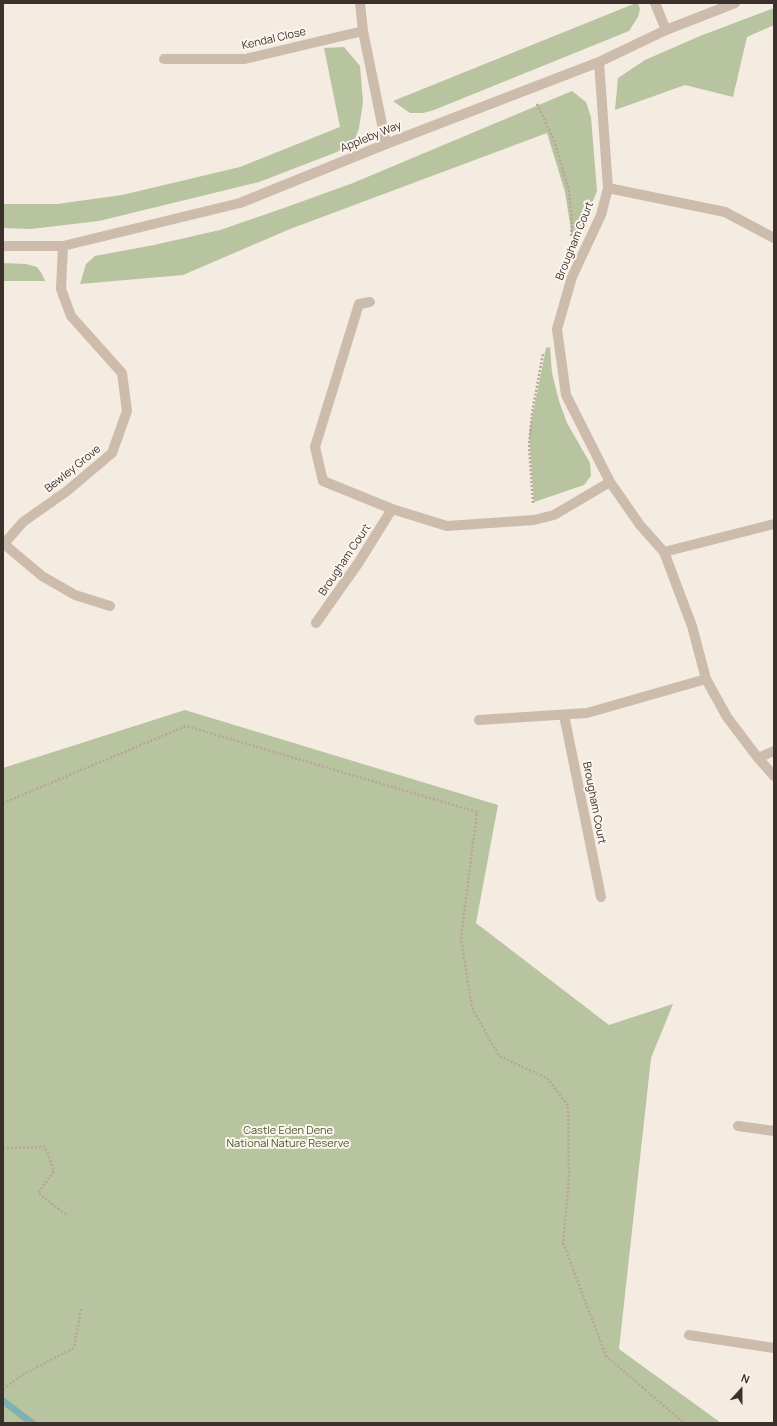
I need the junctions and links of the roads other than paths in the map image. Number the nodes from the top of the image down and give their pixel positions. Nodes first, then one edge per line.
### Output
1 (360, 3) edge
2 (655, 3) edge
3 (735, 3) edge
4 (363, 30) junction
5 (666, 30) junction
6 (164, 59) dead end
7 (599, 62) junction
8 (386, 144) junction
9 (608, 188) junction
10 (774, 238) edge
11 (3, 246) edge
12 (63, 246) junction
13 (370, 302) dead end
14 (610, 482) junction
15 (392, 509) junction
16 (774, 524) edge
17 (4, 545) edge
18 (664, 552) junction
19 (110, 606) dead end
20 (316, 623) dead end
21 (706, 680) junction
22 (564, 715) junction
23 (479, 720) dead end
24 (774, 751) edge
25 (758, 758) junction
26 (774, 776) edge
27 (601, 897) dead end
28 (738, 1126) dead end
29 (774, 1131) edge
30 (689, 1335) dead end
31 (774, 1348) edge

1 - 4 street
2 - 5 street
3 - 5 street, Appleby Way
4 - 6 street, Kendal Close
4 - 8 street
5 - 7 street, Appleby Way
7 - 8 street, Appleby Way
7 - 9 street, Brougham Court
8 - 12 street, Appleby Way
9 - 10 street
9 - 14 street, Brougham Court
11 - 12 street, Appleby Way
12 - 17 street, Bewley Grove
13 - 15 street
14 - 15 street
14 - 18 street, Brougham Court
15 - 20 street, Brougham Court
16 - 18 street
17 - 19 street
18 - 21 street, Brougham Court
21 - 22 street
21 - 25 street, Brougham Court
22 - 23 street
22 - 27 street, Brougham Court
24 - 25 street
25 - 26 street, Brougham Court
28 - 29 street
30 - 31 street

